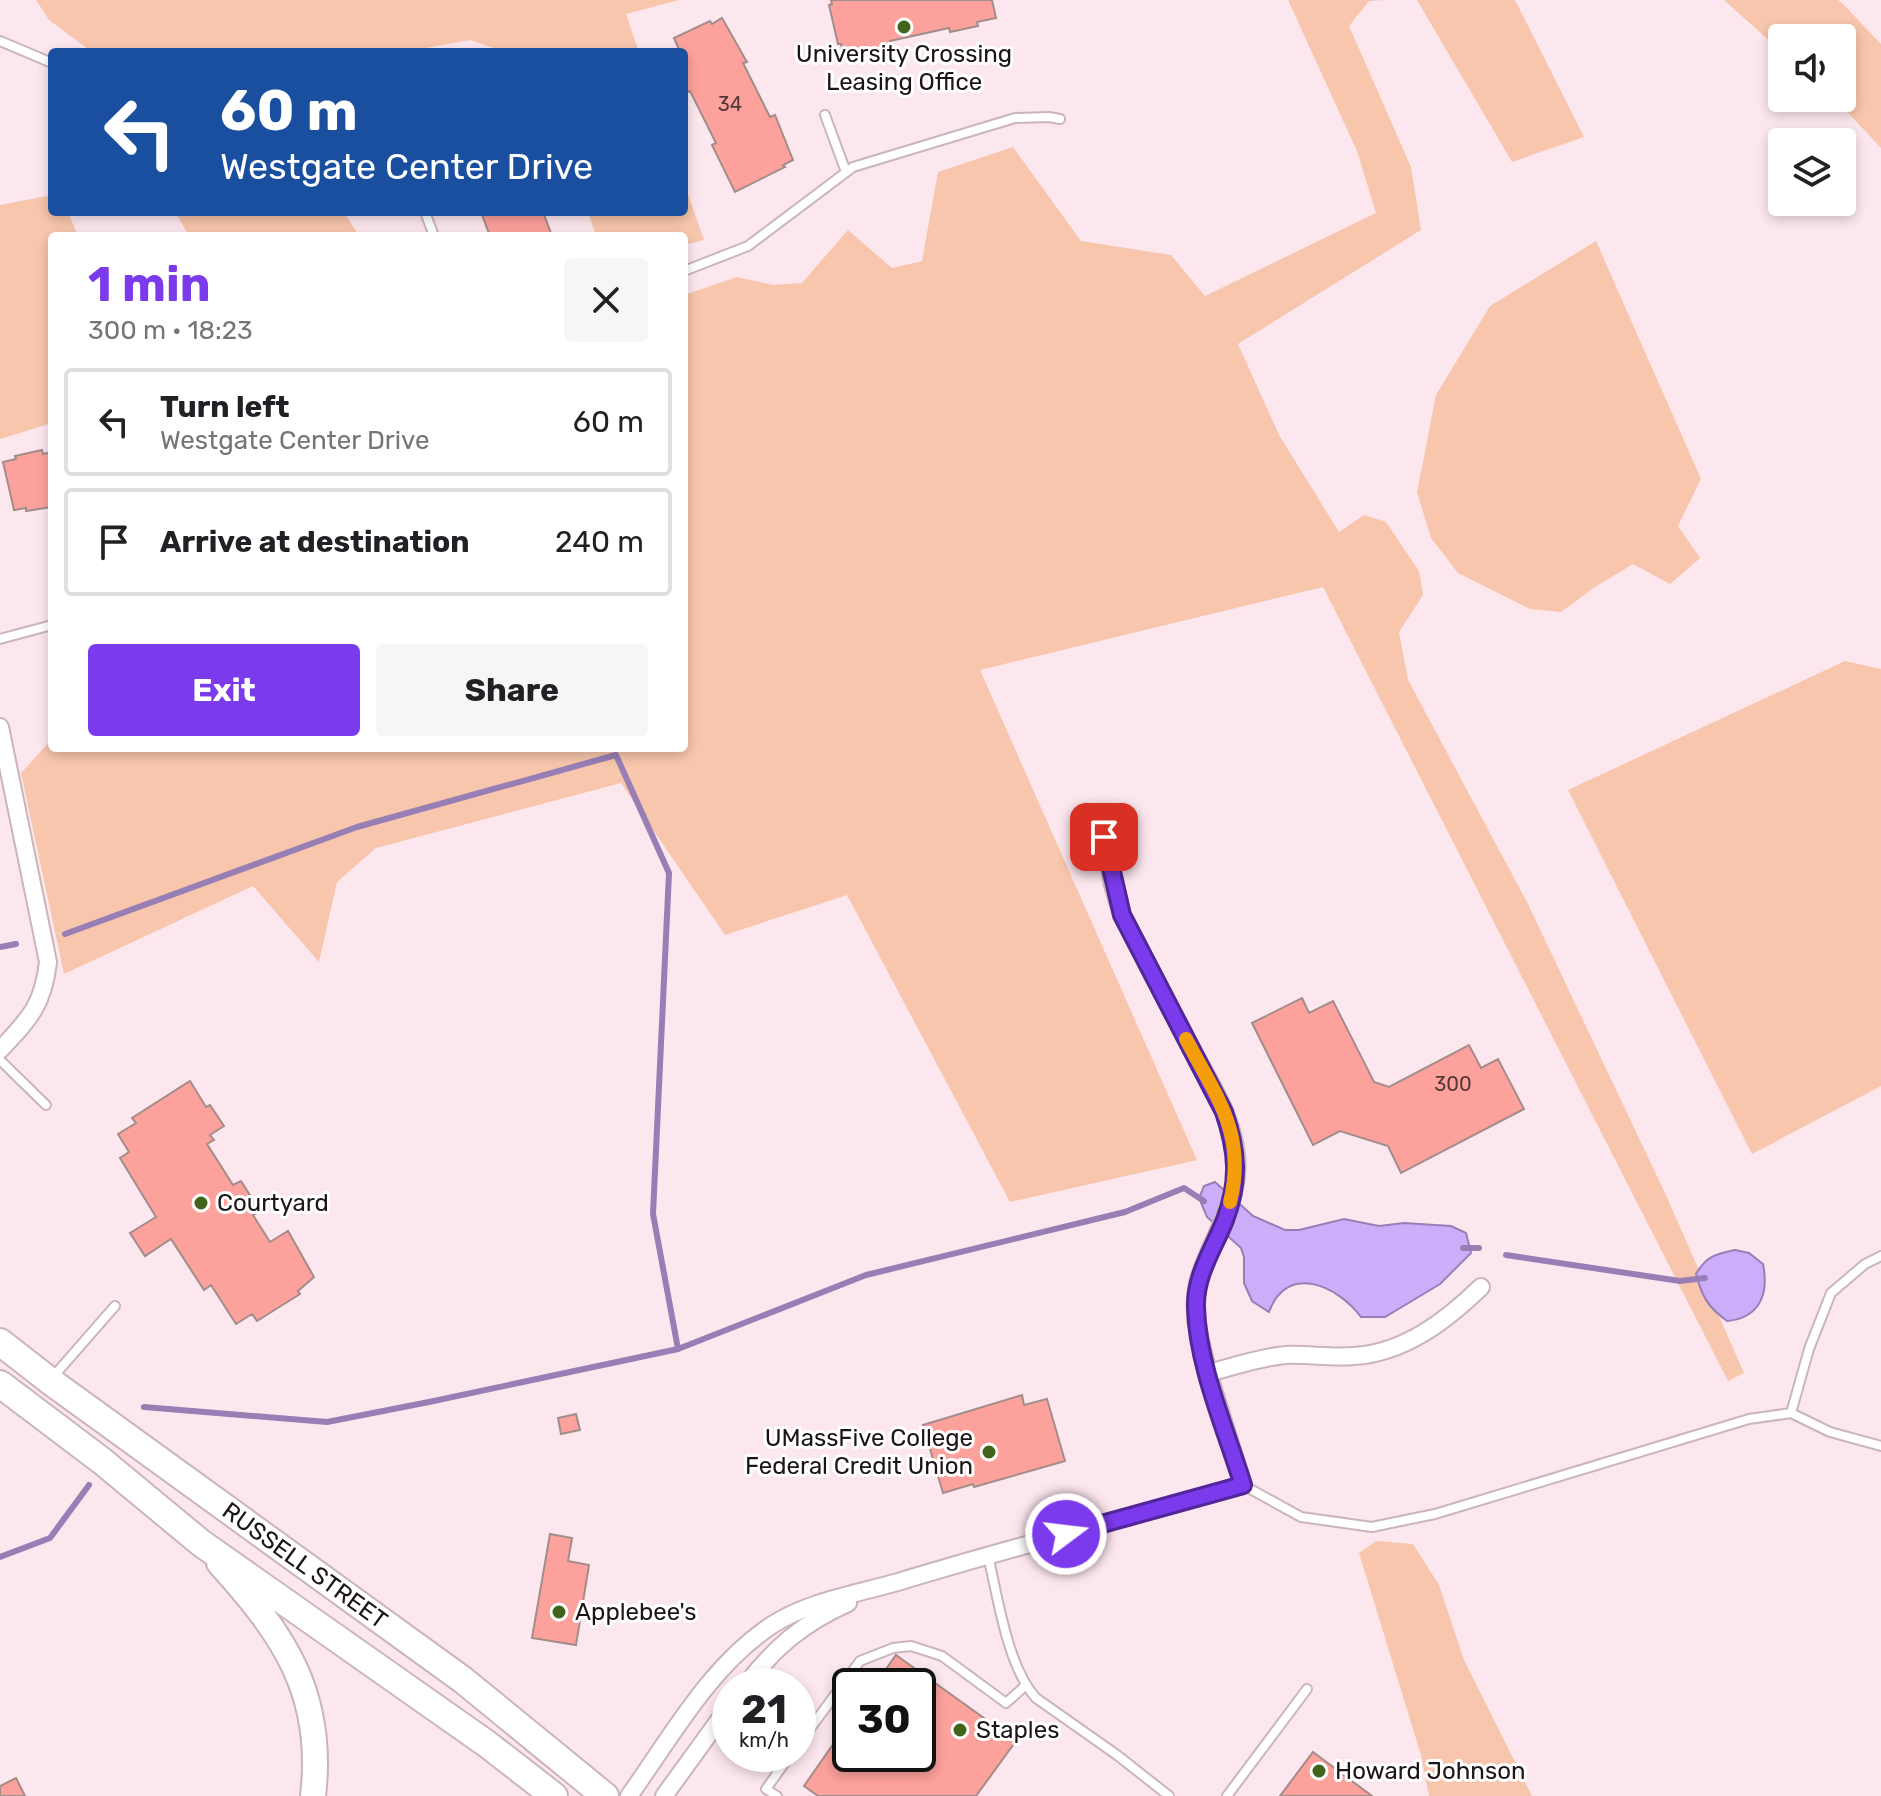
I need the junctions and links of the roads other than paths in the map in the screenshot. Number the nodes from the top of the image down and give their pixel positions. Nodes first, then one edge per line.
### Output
1 (0, 41) edge
2 (48, 61) edge
3 (825, 115) dead end
4 (1060, 119) dead end
5 (846, 172) junction
6 (688, 269) edge
7 (48, 626) edge
8 (0, 639) edge
9 (0, 727) edge
10 (1104, 837) dead end
11 (0, 1050) edge
12 (0, 1060) edge
13 (46, 1105) dead end
14 (1881, 1256) edge
15 (1481, 1287) dead end
16 (115, 1306) dead end
17 (0, 1342) edge
18 (1208, 1373) junction
19 (50, 1381) junction
20 (0, 1384) edge
21 (1791, 1413) junction
22 (1881, 1446) edge
23 (1243, 1485) junction
24 (201, 1543) junction
25 (987, 1555) junction
26 (890, 1584) junction
27 (759, 1668) edge
28 (1025, 1686) junction
29 (1307, 1689) dead end
30 (816, 1721) edge
31 (712, 1730) edge
32 (778, 1772) edge
33 (313, 1796) edge
34 (554, 1796) edge
35 (605, 1796) edge
36 (629, 1796) edge
37 (664, 1796) edge
38 (777, 1796) edge
39 (1169, 1796) edge
40 (1227, 1796) edge

1 - 2 lane
3 - 5 lane
4 - 5 lane
5 - 6 lane
7 - 8 lane
9 - 11 street
10 - 18 street
12 - 13 lane
14 - 21 lane
15 - 18 street
16 - 19 lane
17 - 19 highway, RUSSELL STREET
18 - 23 street
19 - 35 highway, RUSSELL STREET
20 - 24 highway, RUSSELL STREET
21 - 22 lane
21 - 23 lane
23 - 25 street
24 - 33 main road
24 - 34 highway, RUSSELL STREET
25 - 26 street
25 - 28 lane
26 - 27 street
26 - 36 street
28 - 30 lane
28 - 39 lane
29 - 40 lane
31 - 37 street
32 - 38 lane

